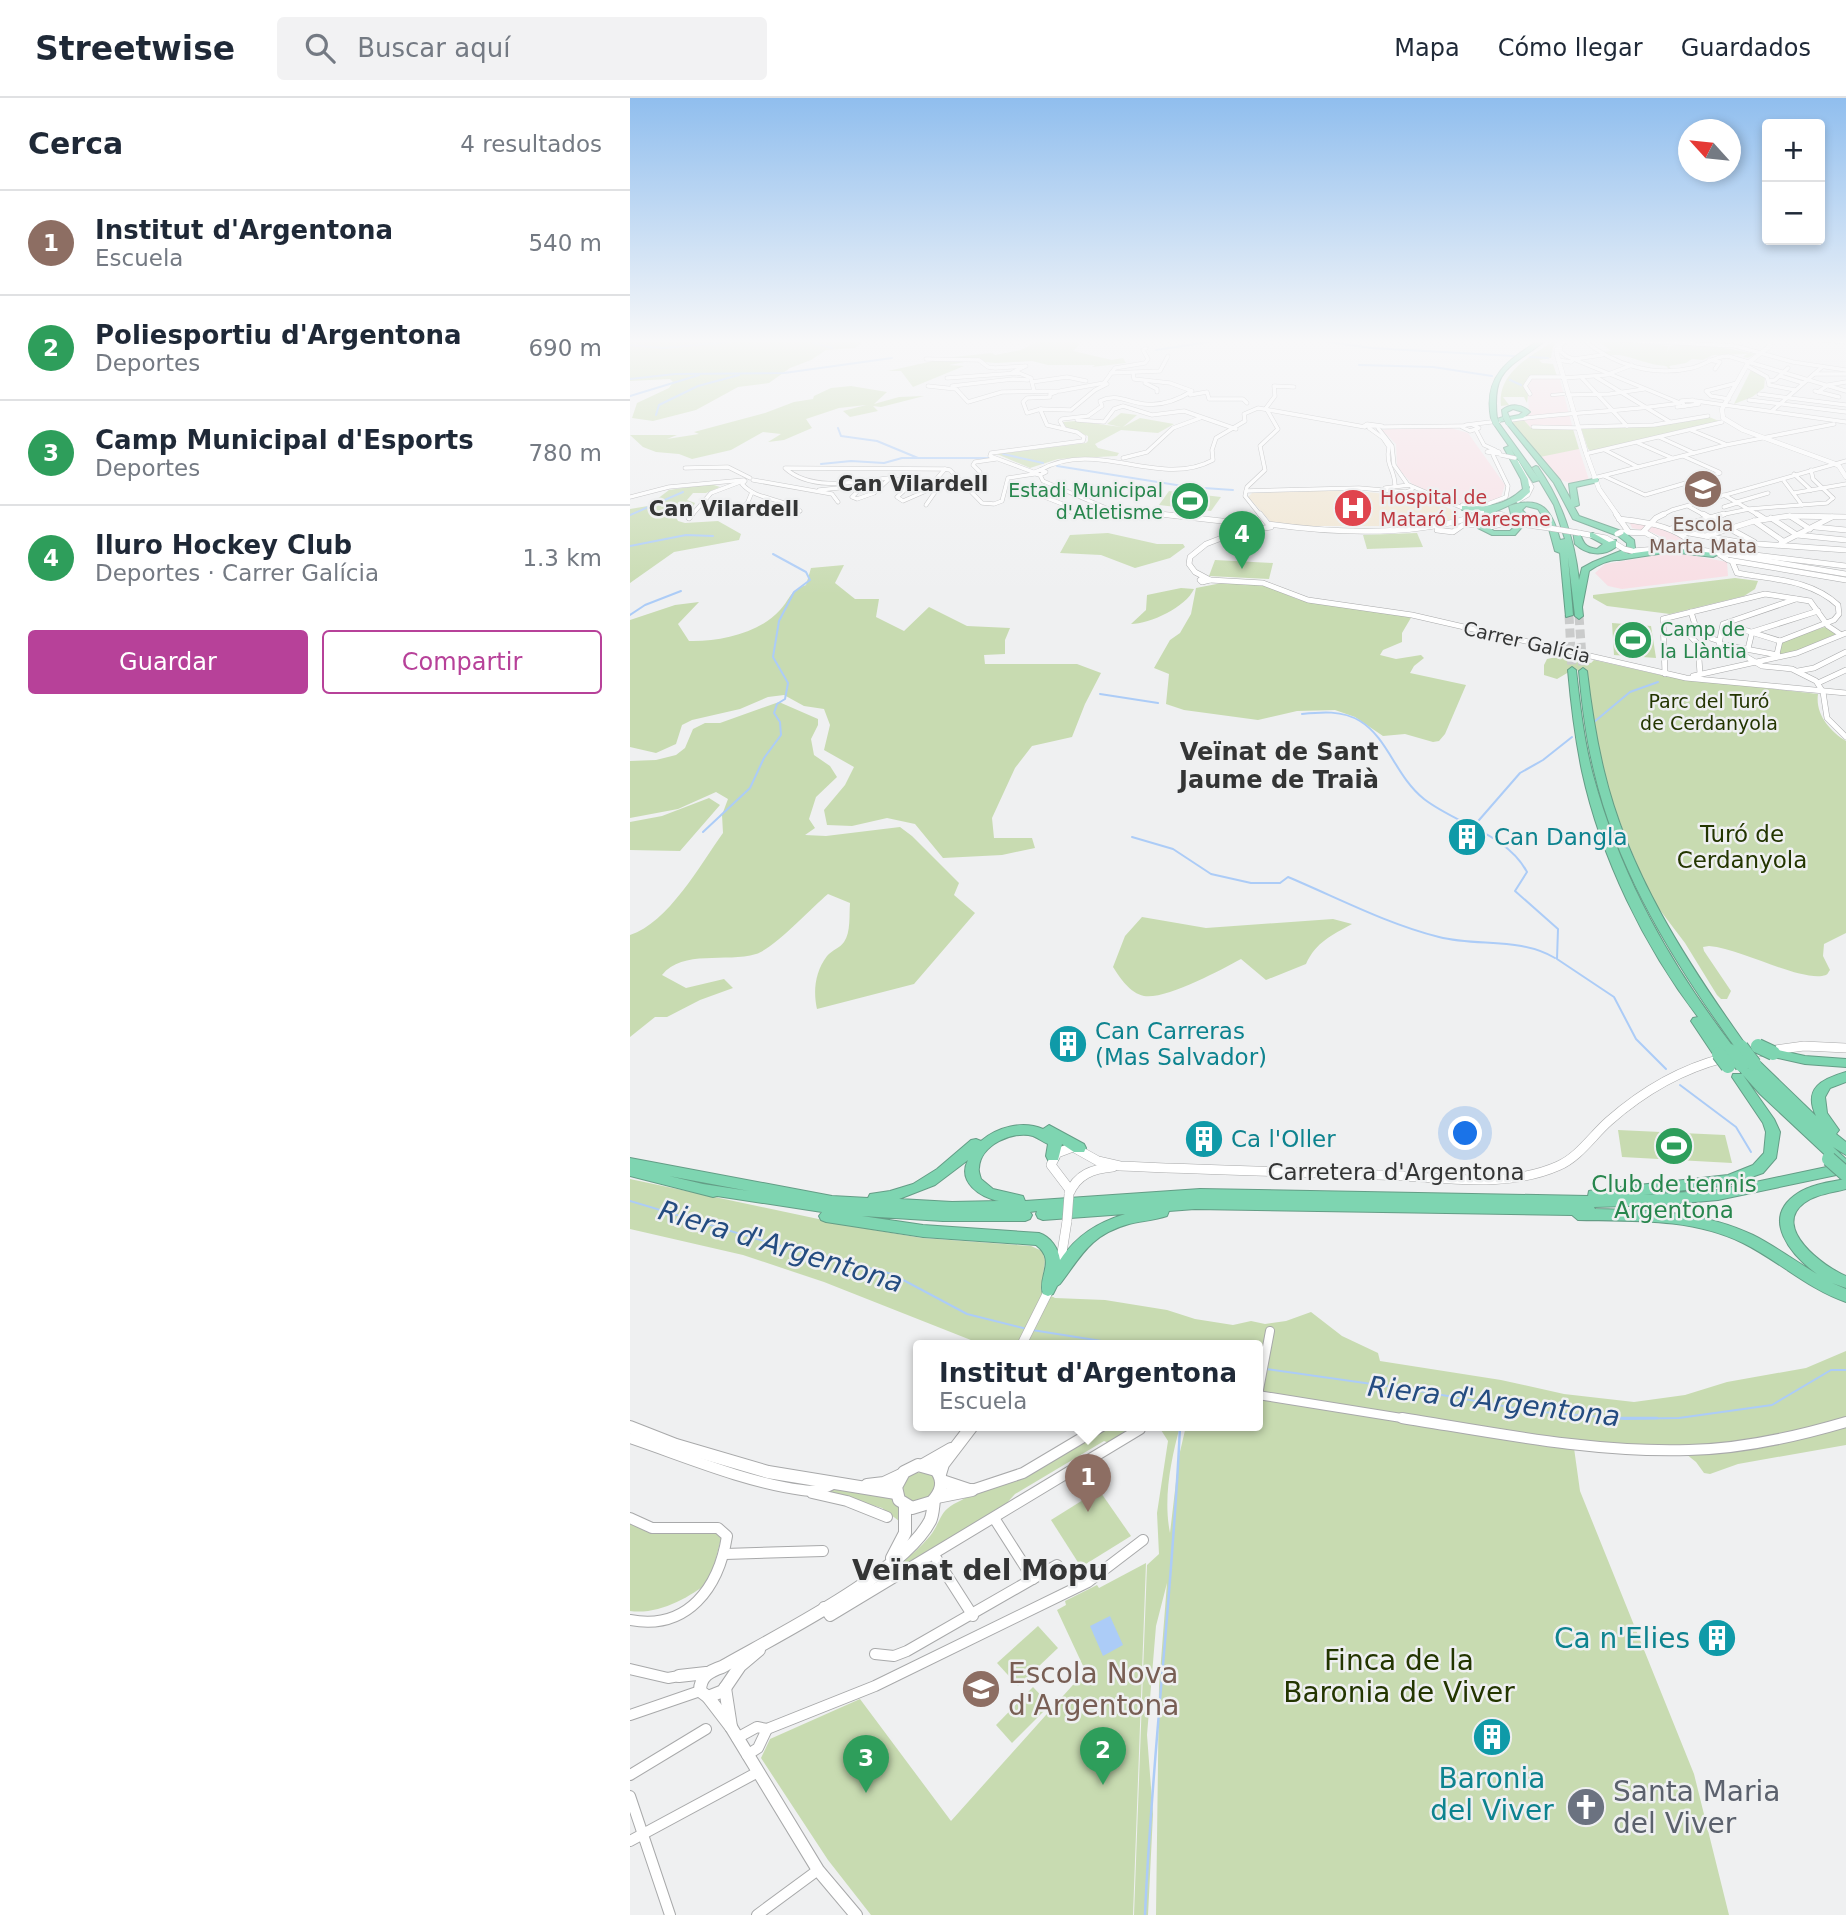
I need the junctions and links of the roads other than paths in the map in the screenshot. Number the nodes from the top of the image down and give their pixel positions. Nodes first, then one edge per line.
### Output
1 (1047, 425) edge
2 (1062, 425) edge
3 (1181, 425) edge
4 (1222, 425) edge
5 (1241, 425) edge
6 (1277, 425) edge
7 (1351, 425) edge
8 (1473, 425) joint
9 (1490, 425) edge
10 (1501, 425) edge
11 (1503, 425) edge
12 (1504, 425) edge
13 (1640, 425) edge
14 (1709, 425) edge
15 (1730, 425) edge
16 (1738, 425) edge
17 (1816, 425) edge
18 (1366, 426) junction
19 (1627, 426) joint
20 (1733, 426) joint
21 (1381, 427) junction
22 (1533, 427) dead end
23 (1578, 427) junction
24 (1064, 428) junction
25 (1464, 428) junction
26 (1236, 429) junction
27 (1478, 429) junction
28 (1690, 429) junction
29 (1751, 433) junction
30 (1502, 434) junction
31 (1658, 437) junction
32 (1761, 437) junction
33 (1637, 442) junction
34 (1726, 445) junction
35 (1604, 450) junction
36 (1587, 452) junction
37 (1495, 453) junction
38 (1695, 453) junction
39 (1683, 456) junction
40 (1673, 458) junction
41 (997, 459) junction
42 (1112, 460) junction
43 (1846, 461) edge
44 (1833, 463) junction
45 (1534, 465) junction
46 (1639, 467) junction
47 (685, 468) dead end
48 (945, 469) junction
49 (1713, 470) junction
50 (1811, 470) junction
51 (980, 471) dead end
52 (1037, 473) junction
53 (1794, 474) junction
54 (1604, 476) junction
55 (1846, 477) edge
56 (890, 478) junction
57 (1594, 479) junction
58 (747, 480) junction
59 (1675, 481) junction
60 (1784, 481) dead end
61 (935, 482) junction
62 (1681, 484) junction
63 (1761, 484) junction
64 (1846, 484) edge
65 (1394, 486) junction
66 (1410, 486) junction
67 (839, 488) junction
68 (1823, 488) junction
69 (1373, 489) junction
70 (1599, 489) junction
71 (819, 490) junction
72 (1811, 490) junction
73 (1246, 491) junction
74 (752, 492) junction
75 (1032, 492) dead end
76 (1399, 492) junction
77 (1638, 492) junction
78 (1768, 493) junction
79 (1794, 493) junction
80 (832, 494) junction
81 (1572, 494) junction
82 (1724, 495) junction
83 (630, 497) edge
84 (1833, 498) junction
85 (838, 502) dead end
86 (1737, 503) junction
87 (1450, 504) junction
88 (926, 505) dead end
89 (1688, 505) junction
90 (1802, 505) junction
91 (1724, 506) dead end
92 (1778, 506) junction
93 (1106, 508) junction
94 (1465, 508) junction
95 (1749, 509) junction
96 (1500, 510) junction
97 (800, 511) dead end
98 (1487, 512) junction
99 (727, 514) dead end
100 (1821, 515) junction
101 (1790, 516) junction
102 (1472, 517) junction
103 (1709, 517) junction
104 (1832, 517) junction
105 (1846, 517) edge
106 (689, 519) dead end
107 (1580, 519) junction
108 (1619, 519) junction
109 (1768, 519) junction
110 (1754, 521) junction
111 (1224, 522) junction
112 (1513, 522) junction
113 (1652, 523) junction
114 (1262, 525) junction
115 (1479, 525) junction
116 (1497, 527) junction
117 (1445, 528) junction
118 (1671, 528) junction
119 (1812, 528) junction
120 (1550, 529) junction
121 (1733, 529) junction
122 (1846, 530) edge
123 (1628, 531) junction
124 (1678, 531) junction
125 (1238, 532) junction
126 (1643, 532) junction
127 (1578, 534) junction
128 (1797, 535) junction
129 (1593, 536) junction
130 (1706, 536) junction
131 (1615, 538) junction
132 (1846, 540) edge
133 (1660, 542) junction
134 (1782, 542) junction
135 (1752, 543) junction
136 (1687, 548) junction
137 (1655, 549) junction
138 (1846, 551) edge
139 (1718, 555) junction
140 (1739, 556) junction
141 (1604, 559) junction
142 (1732, 561) junction
143 (1846, 566) edge
144 (1822, 576) junction
145 (1846, 577) edge
146 (1811, 587) junction
147 (1796, 598) junction
148 (1568, 599) junction
149 (1818, 611) junction
150 (1690, 612) junction
151 (1575, 613) junction
152 (1724, 624) junction
153 (1826, 624) junction
154 (1695, 625) junction
155 (1752, 632) junction
156 (1843, 633) edge
157 (1780, 640) junction
158 (1719, 642) junction
159 (1698, 649) junction
160 (1748, 649) junction
161 (1846, 652) edge
162 (1778, 655) junction
163 (1754, 662) junction
164 (1846, 670) edge
165 (1796, 671) junction
166 (1665, 674) junction
167 (1700, 674) junction
168 (1686, 678) junction
169 (1818, 682) junction
170 (1823, 692) junction
171 (1846, 693) edge
172 (1846, 737) edge
173 (1649, 903) junction
174 (1648, 928) joint
175 (1846, 1048) edge
176 (1730, 1051) junction
177 (1846, 1063) edge
178 (1741, 1068) junction
179 (1846, 1079) edge
180 (1079, 1148) junction
181 (1838, 1153) edge
182 (1054, 1156) junction
183 (1091, 1158) junction
184 (630, 1163) edge
185 (1120, 1166) junction
186 (630, 1171) edge
187 (1846, 1171) edge
188 (1083, 1174) junction
189 (1060, 1177) junction
190 (1846, 1184) edge
191 (705, 1189) junction
192 (1069, 1192) junction
193 (1116, 1199) junction
194 (1535, 1199) junction
195 (832, 1201) junction
196 (1221, 1204) junction
197 (1546, 1211) junction
198 (897, 1215) joint
199 (1846, 1282) edge
200 (1049, 1289) junction
201 (1846, 1296) edge
202 (1269, 1335) dead end
203 (1024, 1340) edge
204 (1263, 1366) edge
205 (1263, 1393) edge
206 (1846, 1422) edge
207 (630, 1427) edge
208 (968, 1431) edge
209 (1094, 1431) edge
210 (1137, 1431) edge
211 (963, 1437) junction
212 (630, 1438) edge
213 (922, 1465) junction
214 (901, 1475) junction
215 (941, 1478) junction
216 (835, 1483) junction
217 (861, 1486) junction
218 (972, 1490) junction
219 (804, 1491) junction
220 (896, 1493) junction
221 (935, 1499) junction
222 (905, 1506) junction
223 (887, 1517) dead end
224 (630, 1518) edge
225 (994, 1518) junction
226 (1143, 1540) dead end
227 (823, 1551) dead end
228 (725, 1554) junction
229 (934, 1555) junction
230 (1057, 1565) dead end
231 (882, 1569) junction
232 (1033, 1579) junction
233 (824, 1607) junction
234 (973, 1616) junction
235 (630, 1620) edge
236 (767, 1643) junction
237 (875, 1654) dead end
238 (630, 1669) edge
239 (721, 1669) junction
240 (706, 1673) junction
241 (679, 1676) junction
242 (727, 1685) junction
243 (702, 1692) junction
244 (630, 1715) edge
245 (706, 1729) dead end
246 (767, 1729) junction
247 (734, 1732) junction
248 (747, 1756) junction
249 (758, 1772) junction
250 (630, 1775) edge
251 (630, 1796) edge
252 (643, 1834) junction
253 (630, 1840) edge
254 (818, 1870) junction
255 (670, 1915) edge
256 (757, 1915) edge
257 (856, 1915) edge

1 - 24 street
2 - 24 street
3 - 42 street
4 - 26 street
5 - 26 street
6 - 73 street
7 - 18 street
8 - 25 street
8 - 27 street
9 - 27 street
10 - 30 highway
11 - 45 highway
12 - 107 highway
13 - 19 street
14 - 28 street
15 - 20 street
16 - 29 street
17 - 32 street
18 - 21 street
18 - 65 street
19 - 23 street
20 - 29 street
21 - 25 street
21 - 66 street
22 - 23 street
23 - 36 street
24 - 41 street
25 - 27 street
25 - 37 street
26 - 42 street
27 - 37 street
28 - 31 street
28 - 34 street
29 - 32 street
30 - 96 highway
30 - 148 highway
31 - 33 street
31 - 38 street
32 - 34 street
32 - 44 street
33 - 35 street
33 - 40 street
34 - 38 street
35 - 36 street
35 - 46 street
36 - 57 street
37 - 87 street
37 - 98 street, bridge
38 - 39 street
39 - 40 street
39 - 49 street
40 - 46 street
41 - 51 street
41 - 52 street
42 - 52 street
43 - 44 street
44 - 50 street
44 - 55 street
45 - 127 highway
45 - 151 highway
46 - 54 street
47 - 58 street
48 - 52 street
48 - 56 street
48 - 61 street
49 - 59 street
49 - 62 street
50 - 53 street
50 - 68 street
52 - 93 street
53 - 63 street
53 - 72 street
54 - 57 street
54 - 77 street
56 - 61 street
56 - 67 street
57 - 70 street
57 - 81 highway
58 - 71 street
58 - 74 street
58 - 83 street
58 - 106 street
59 - 62 street
59 - 77 street
60 - 79 street
61 - 88 street
62 - 77 street
63 - 78 street
63 - 82 street
64 - 68 street
65 - 66 street
65 - 69 street
65 - 76 street
66 - 76 street
66 - 87 street
67 - 71 street
67 - 80 street
68 - 72 street
68 - 84 street
69 - 73 street
69 - 76 street
70 - 81 highway
70 - 108 street
71 - 80 street
72 - 79 street
73 - 114 street
74 - 97 street
74 - 99 street
75 - 93 street
76 - 87 street
78 - 86 street
78 - 92 street
79 - 90 street
80 - 85 street
81 - 107 highway
82 - 86 street
82 - 89 street
84 - 90 street
84 - 100 street
86 - 91 street
86 - 95 street
87 - 94 street
87 - 102 street
87 - 117 street
89 - 103 street
89 - 113 street
90 - 92 street
92 - 95 street
93 - 111 street
94 - 96 highway
94 - 98 street
95 - 103 street
95 - 109 street
96 - 98 highway
96 - 112 street
96 - 116 street
98 - 102 street
100 - 101 street
100 - 104 street
101 - 109 street
101 - 119 street
102 - 115 street
102 - 117 street
103 - 118 street
103 - 121 street
104 - 105 street
104 - 119 street
107 - 141 highway
108 - 113 street
108 - 123 street
109 - 110 street
109 - 128 street
110 - 121 street
110 - 134 street
111 - 114 street
111 - 125 street
112 - 116 street
112 - 120 street, bridge
113 - 118 street
113 - 126 street
114 - 117 street
114 - 125 street
115 - 116 street
115 - 117 street
115 - 120 highway
118 - 124 street
119 - 122 street
119 - 128 street
120 - 127 street, bridge
120 - 148 highway
121 - 130 street
121 - 135 street
123 - 126 street
123 - 131 street
124 - 130 street
124 - 136 street
125 - 166 street, Carrer Galícia
126 - 133 street
127 - 129 street
127 - 129 highway
127 - 131 street
127 - 131 highway
128 - 132 street
128 - 134 street
129 - 131 street
130 - 135 street
131 - 137 street, bridge
133 - 136 street
133 - 137 street
134 - 135 street
134 - 138 street
135 - 140 street
136 - 139 street
137 - 139 street
139 - 140 street
139 - 141 highway
139 - 142 street
140 - 142 street
140 - 143 street
140 - 145 street
141 - 151 highway
142 - 144 street
142 - 146 street
144 - 145 street
144 - 146 street
146 - 153 street
147 - 149 street
147 - 150 street
147 - 152 street
148 - 151 highway
149 - 153 street
149 - 155 street
150 - 154 street
150 - 166 street
152 - 155 street
152 - 158 street
153 - 156 street
153 - 157 street
154 - 158 street
154 - 159 street
155 - 157 street
155 - 160 street
156 - 162 street
157 - 162 street
158 - 160 street
159 - 163 street
159 - 167 street
160 - 162 street
161 - 165 street
162 - 163 street
163 - 165 street
163 - 167 street
164 - 169 street
165 - 169 street
166 - 168 street, Carrer Galícia
167 - 168 street
168 - 170 street, Carrer Galícia
169 - 170 street
170 - 171 street, Carrer Galícia
170 - 172 street
173 - 174 highway
173 - 176 highway
173 - 177 highway, bridge
174 - 176 highway
175 - 185 street, Carretera d'Argentona
176 - 178 highway, bridge
176 - 178 highway, bridge
178 - 181 highway
178 - 181 highway
178 - 194 highway
179 - 181 highway
180 - 182 street
180 - 183 street
180 - 195 highway
181 - 187 highway, bridge
182 - 189 street
182 - 193 highway
183 - 185 street
183 - 188 street
184 - 195 highway
185 - 188 street
186 - 191 highway
187 - 194 highway
187 - 197 highway
188 - 189 street
188 - 192 street
189 - 192 street
190 - 199 highway
191 - 198 highway
191 - 200 highway
192 - 200 street, bridge
193 - 194 highway
193 - 195 highway
196 - 197 highway
196 - 198 highway
196 - 200 highway
197 - 201 highway
200 - 203 street
202 - 204 street
205 - 206 street
207 - 216 street
208 - 211 street
209 - 218 street
210 - 225 street
211 - 213 street
211 - 215 street
212 - 219 street
213 - 214 street
213 - 215 street
214 - 217 street
214 - 220 street
215 - 218 street
215 - 221 street
216 - 217 street
216 - 219 street
217 - 220 street
218 - 221 street
219 - 223 street
220 - 222 street
221 - 222 street
221 - 231 street
222 - 231 street
224 - 228 street
225 - 229 street
225 - 232 street
226 - 246 street
227 - 228 street
228 - 235 street
229 - 233 street
229 - 234 street
230 - 232 street
231 - 233 street
232 - 234 street
233 - 236 street
234 - 237 street
236 - 239 street
236 - 242 street
238 - 241 street
239 - 240 street
239 - 242 street
240 - 241 street
240 - 243 street
241 - 243 street
242 - 243 street
242 - 247 street
243 - 244 street
243 - 247 street
245 - 250 street
246 - 247 street
246 - 248 street
247 - 248 street
248 - 249 street
249 - 252 street
249 - 254 street
251 - 252 street
252 - 253 street
252 - 255 street
254 - 256 street
254 - 257 street

